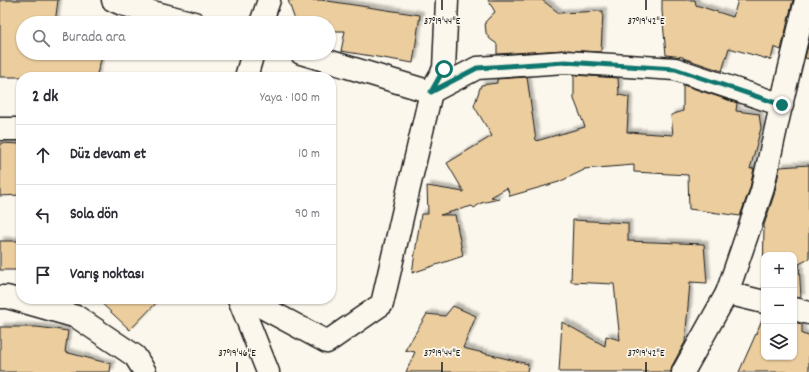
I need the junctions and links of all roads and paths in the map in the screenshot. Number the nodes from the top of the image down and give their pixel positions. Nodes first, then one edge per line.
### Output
1 (113, 0) edge
2 (269, 0) edge
3 (447, 0) edge
4 (806, 0) edge
5 (167, 16) edge
6 (264, 16) edge
7 (251, 60) edge
8 (324, 60) edge
9 (247, 72) edge
10 (431, 92) junction
11 (782, 105) junction
12 (0, 129) edge
13 (16, 129) edge
14 (727, 293) junction
15 (0, 297) edge
16 (16, 300) edge
17 (761, 301) edge
18 (32, 304) edge
19 (241, 304) edge
20 (256, 304) edge
21 (797, 310) edge
22 (809, 313) edge
23 (145, 372) edge
24 (268, 372) edge
25 (683, 372) edge

1 - 5 street
2 - 6 street
3 - 10 street
4 - 11 street
7 - 9 street
8 - 10 street
10 - 11 street
10 - 20 street
11 - 14 street
12 - 13 street
14 - 17 street
14 - 25 street
15 - 16 street
18 - 23 street
19 - 24 street
21 - 22 street

